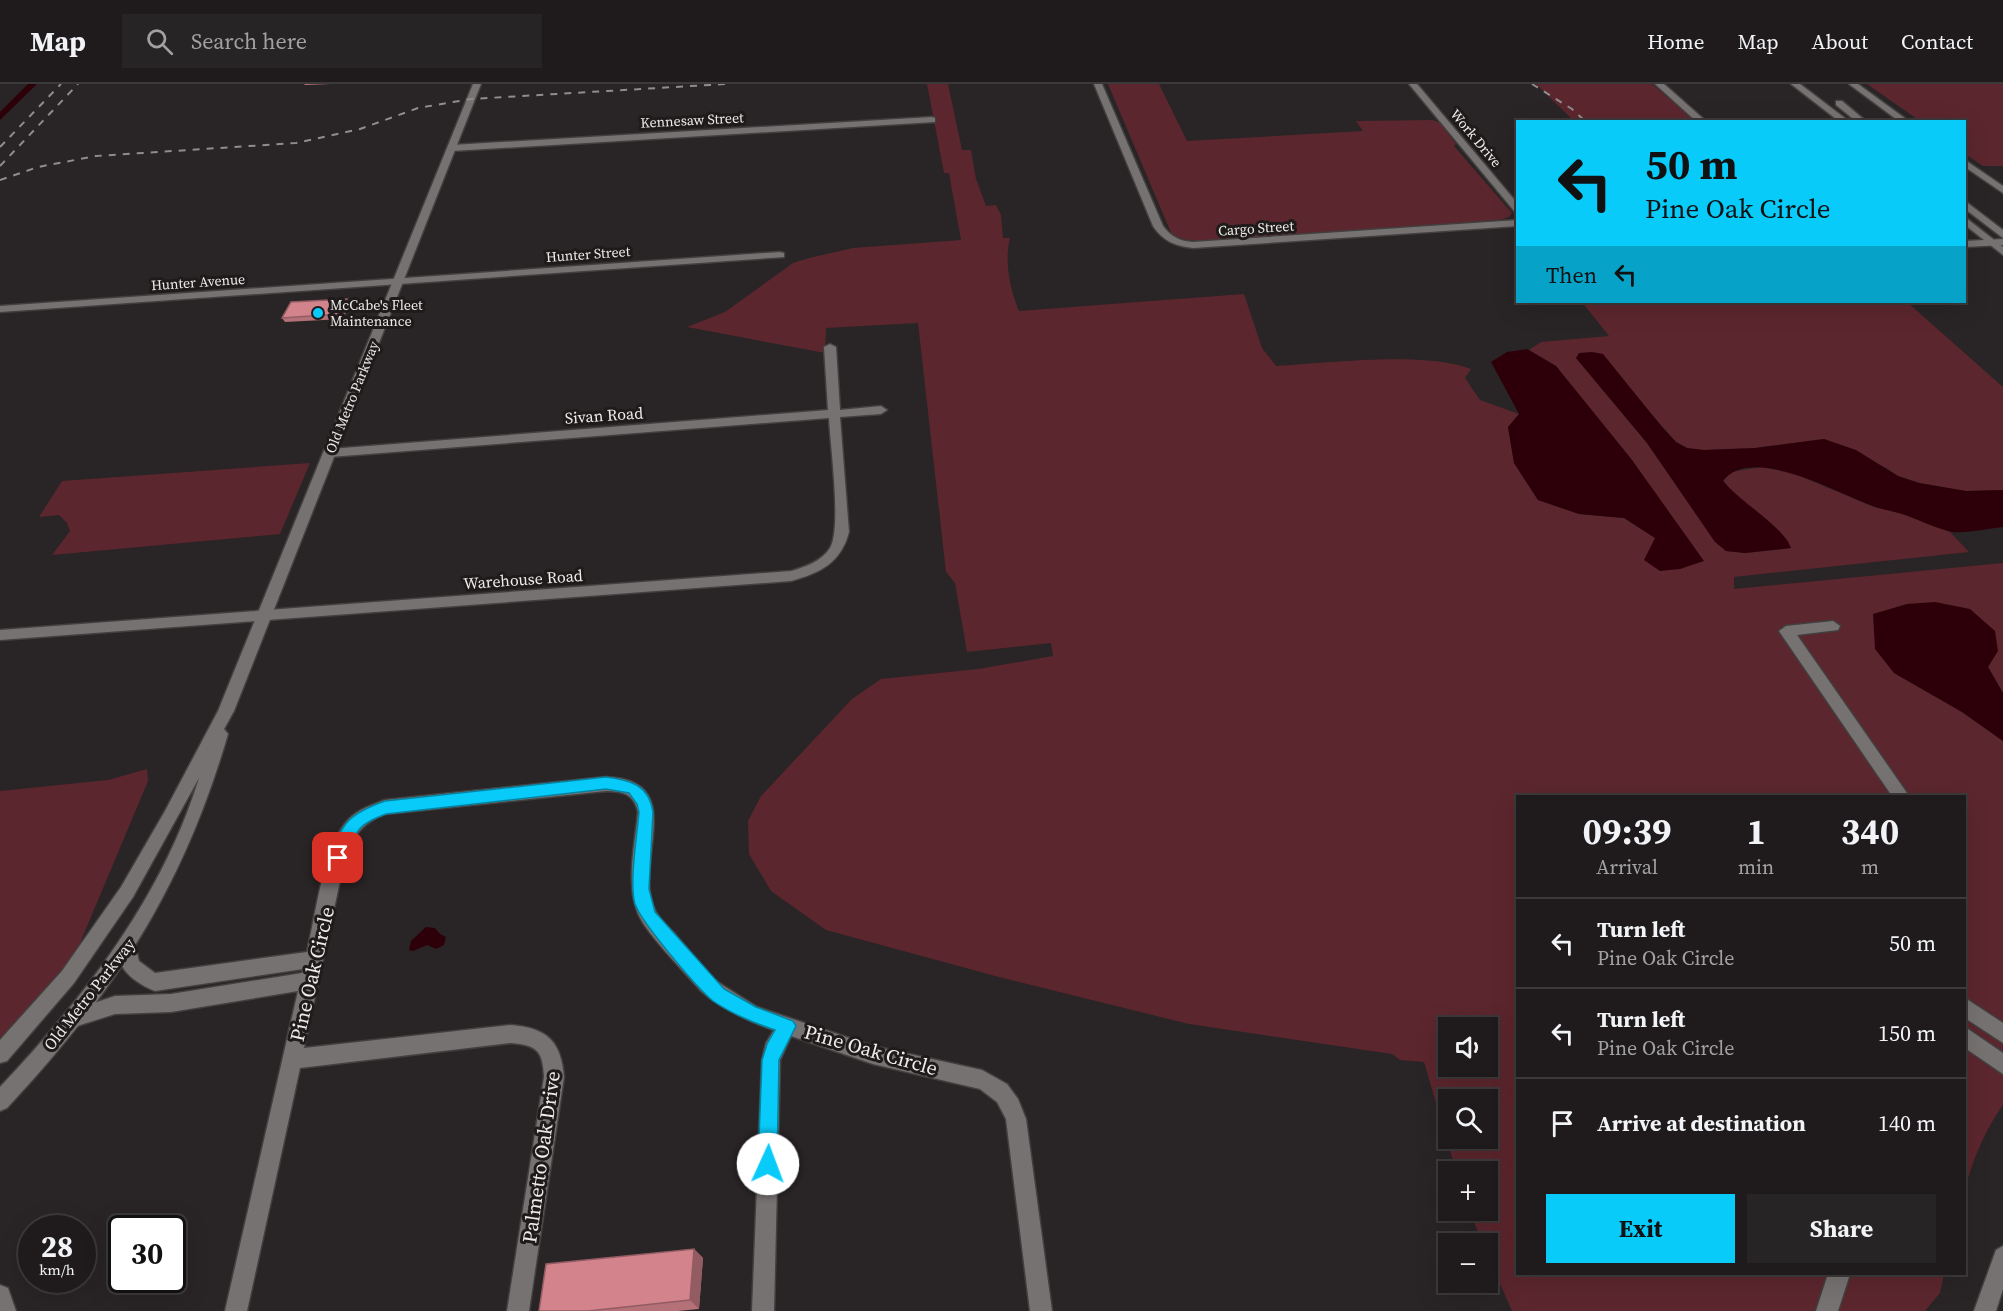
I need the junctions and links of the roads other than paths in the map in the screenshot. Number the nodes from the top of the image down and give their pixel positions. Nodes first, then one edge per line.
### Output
1 (477, 84) edge
2 (1098, 84) edge
3 (1413, 84) edge
4 (1659, 84) edge
5 (1795, 84) edge
6 (1853, 84) edge
7 (1830, 97) dead end
8 (932, 120) dead end
9 (1701, 120) edge
10 (1843, 120) edge
11 (1860, 120) edge
12 (1903, 120) edge
13 (452, 148) junction
14 (1966, 164) edge
15 (2003, 190) edge
16 (1966, 205) edge
17 (1516, 208) edge
18 (1966, 221) edge
19 (1516, 223) edge
20 (2003, 235) edge
21 (2003, 242) edge
22 (1991, 243) junction
23 (1966, 244) edge
24 (2003, 252) edge
25 (780, 255) dead end
26 (399, 281) junction
27 (0, 309) edge
28 (830, 347) dead end
29 (881, 410) dead end
30 (834, 414) junction
31 (330, 453) junction
32 (265, 614) junction
33 (1833, 626) dead end
34 (0, 635) edge
35 (226, 711) junction
36 (1900, 795) edge
37 (171, 816) junction
38 (177, 858) junction
39 (128, 946) junction
40 (316, 959) junction
41 (258, 967) junction
42 (311, 981) junction
43 (155, 982) junction
44 (253, 990) junction
45 (148, 1004) junction
46 (1968, 1014) edge
47 (74, 1018) junction
48 (787, 1026) junction
49 (2003, 1034) edge
50 (1966, 1037) edge
51 (0, 1054) edge
52 (293, 1059) junction
53 (2003, 1065) edge
54 (0, 1101) edge
55 (2003, 1257) edge
56 (1839, 1275) edge
57 (0, 1296) edge
58 (5, 1311) edge
59 (237, 1311) edge
60 (518, 1311) edge
61 (763, 1311) edge
62 (1041, 1311) edge
63 (1827, 1311) edge
64 (1985, 1311) edge

1 - 13 street, Old Metro Parkway
2 - 19 street, Cargo Street
3 - 17 street, Work Drive
4 - 9 street
5 - 10 street
6 - 12 street
7 - 11 street
8 - 13 street, Kennesaw Street
13 - 26 street, Old Metro Parkway
14 - 15 street
16 - 20 street
18 - 22 street
21 - 22 street
22 - 23 street
22 - 24 street
25 - 26 street, Hunter Street
26 - 27 street, Hunter Avenue
26 - 31 street, Old Metro Parkway
28 - 30 street, Warehouse Road
29 - 30 street, Sivan Road
30 - 31 street, Sivan Road
30 - 32 street, Warehouse Road
31 - 32 street, Old Metro Parkway
32 - 34 street, Warehouse Road
32 - 35 street, Old Metro Parkway
33 - 36 street
35 - 37 street, Old Metro Parkway
35 - 38 street, Old Metro Parkway
37 - 38 street
37 - 51 street, Old Metro Parkway
38 - 39 street, Old Metro Parkway
39 - 43 street
39 - 47 street, Old Metro Parkway
40 - 41 street
40 - 42 street, Pine Oak Circle
40 - 48 street, Pine Oak Circle
41 - 43 street
41 - 44 street
42 - 44 street
42 - 52 street, Pine Oak Circle
43 - 45 street
44 - 45 street
45 - 47 street
46 - 49 street
47 - 54 street, Old Metro Parkway
48 - 61 street
48 - 62 street, Pine Oak Circle
50 - 53 street
52 - 59 street, Pine Oak Circle
52 - 60 street, Palmetto Oak Drive
55 - 64 street
56 - 63 street
57 - 58 street

